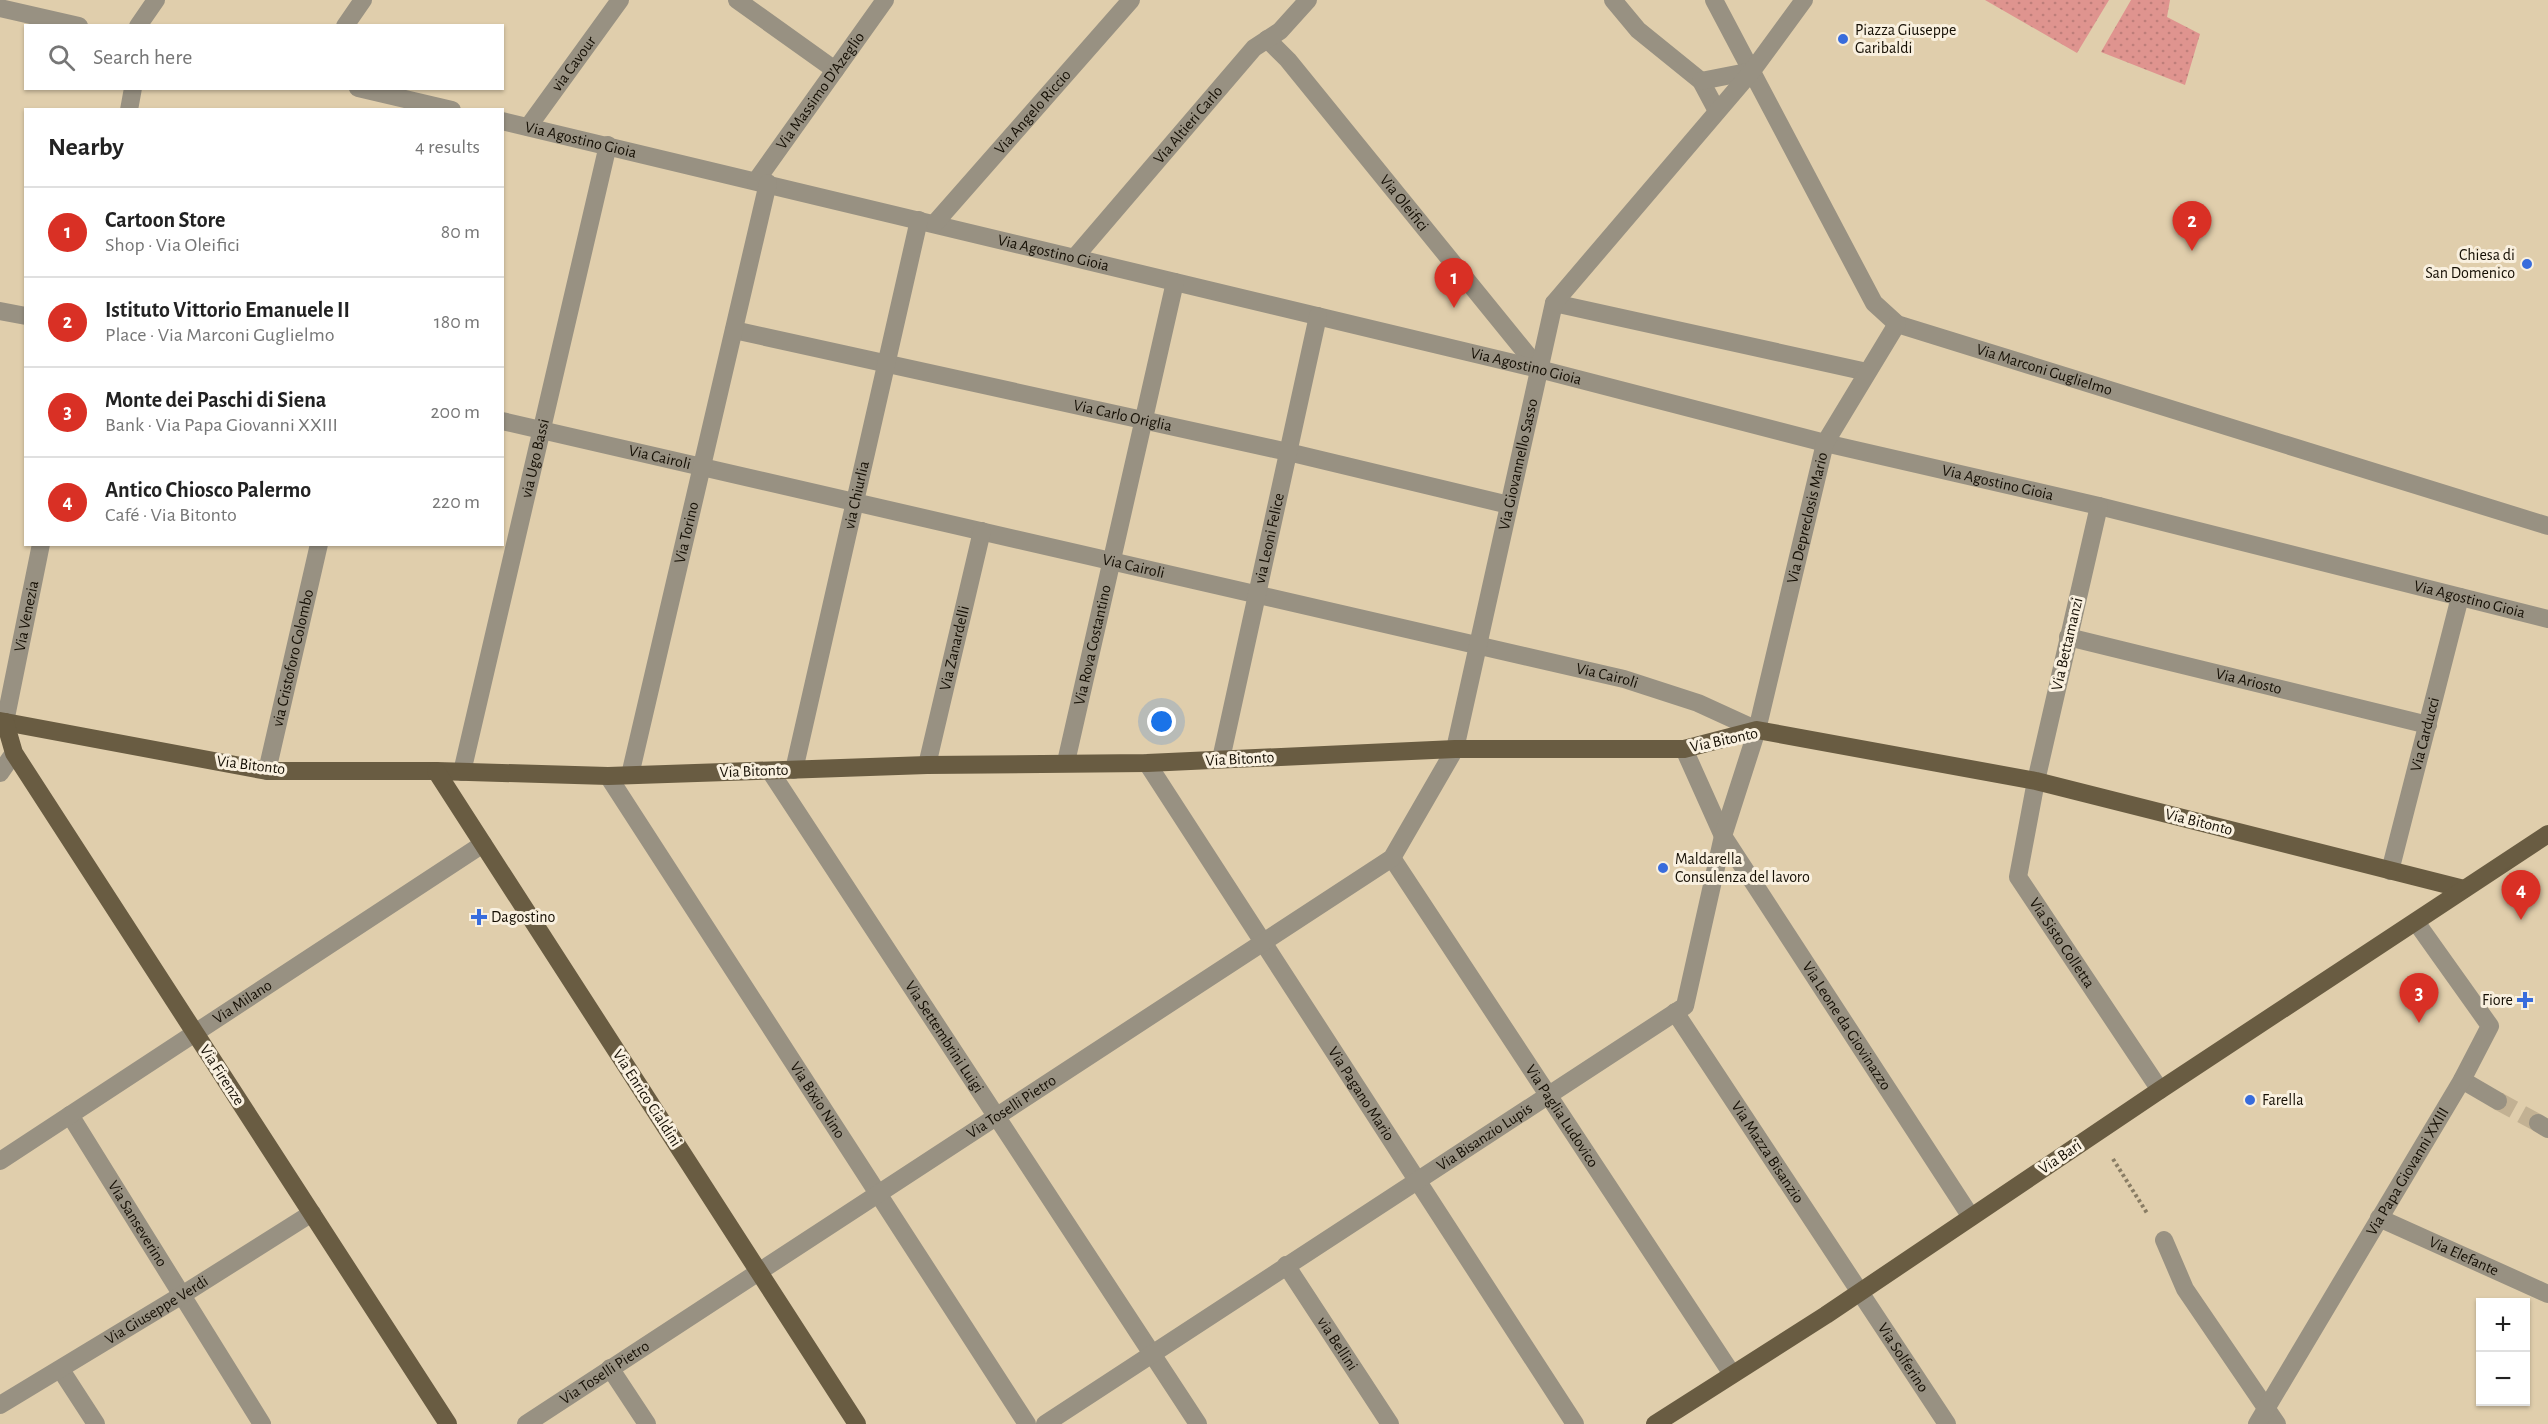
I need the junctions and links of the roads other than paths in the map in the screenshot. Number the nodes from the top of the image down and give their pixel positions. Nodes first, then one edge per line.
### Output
1 (156, 0) edge
2 (363, 0) edge
3 (620, 0) edge
4 (737, 0) edge
5 (885, 0) edge
6 (1308, 0) edge
7 (1613, 0) edge
8 (1714, 0) edge
9 (1804, 0) edge
10 (1126, 1) edge
11 (0, 8) edge
12 (70, 24) edge
13 (139, 24) edge
14 (346, 24) edge
15 (1268, 39) junction
16 (836, 70) junction
17 (1752, 70) junction
18 (1701, 81) junction
19 (133, 90) edge
20 (365, 90) edge
21 (419, 106) edge
22 (129, 108) edge
23 (436, 108) edge
24 (1717, 111) junction
25 (504, 121) edge
26 (528, 127) junction
27 (608, 145) junction
28 (762, 182) junction
29 (927, 222) junction
30 (1075, 257) junction
31 (1175, 282) junction
32 (1554, 303) junction
33 (0, 311) edge
34 (24, 316) edge
35 (1318, 316) junction
36 (1897, 324) junction
37 (734, 330) junction
38 (887, 363) junction
39 (1539, 369) junction
40 (1867, 372) junction
41 (1144, 420) junction
42 (504, 421) edge
43 (542, 430) junction
44 (1825, 442) junction
45 (1288, 452) junction
46 (702, 467) junction
47 (855, 502) junction
48 (1509, 505) junction
49 (2099, 507) junction
50 (2548, 526) edge
51 (982, 531) junction
52 (41, 546) edge
53 (319, 546) edge
54 (1112, 561) junction
55 (1256, 594) junction
56 (2460, 597) junction
57 (2548, 619) edge
58 (2068, 637) junction
59 (1477, 645) junction
60 (2, 722) edge
61 (2428, 725) junction
62 (1757, 730) junction
63 (1455, 749) junction
64 (1684, 749) junction
65 (14, 753) junction
66 (1221, 759) junction
67 (1065, 762) junction
68 (1147, 763) junction
69 (927, 765) junction
70 (794, 770) junction
71 (267, 771) junction
72 (436, 771) junction
73 (771, 771) junction
74 (462, 772) junction
75 (0, 773) edge
76 (630, 775) junction
77 (608, 776) junction
78 (2036, 781) junction
79 (2548, 834) edge
80 (1723, 836) junction
81 (483, 844) junction
82 (1392, 858) junction
83 (2390, 870) junction
84 (2464, 889) junction
85 (2416, 922) junction
86 (1263, 943) junction
87 (1675, 1012) junction
88 (196, 1034) junction
89 (2462, 1080) junction
90 (2160, 1090) junction
91 (1548, 1095) junction
92 (2499, 1101) tunnel mouth
93 (70, 1115) junction
94 (997, 1118) junction
95 (0, 1161) edge
96 (1417, 1180) junction
97 (880, 1195) junction
98 (312, 1213) junction
99 (1971, 1217) junction
100 (2379, 1218) junction
101 (2164, 1239) road end
102 (1286, 1265) junction
103 (760, 1273) junction
104 (1861, 1292) junction
105 (2548, 1294) edge
106 (182, 1295) junction
107 (1151, 1353) junction
108 (610, 1368) junction
109 (61, 1370) junction
110 (1732, 1374) junction
111 (0, 1405) edge
112 (2266, 1407) junction
113 (96, 1424) edge
114 (262, 1424) edge
115 (448, 1424) edge
116 (526, 1424) edge
117 (647, 1424) edge
118 (857, 1424) edge
119 (1027, 1424) edge
120 (1045, 1424) edge
121 (1198, 1424) edge
122 (1390, 1424) edge
123 (1575, 1424) edge
124 (1655, 1424) edge
125 (1947, 1424) edge
126 (2257, 1424) edge
127 (2277, 1424) edge

1 - 13 street
2 - 14 street
3 - 26 street, via Cavour
4 - 16 street
5 - 16 street, Via Massimo D'Azeglio
6 - 15 street, Via Altieri Carlo
7 - 18 street
8 - 17 street, Via Marconi Guglielmo
9 - 17 street, Via Giovannello Sasso
10 - 29 street, Via Angelo Riccio
11 - 12 street
15 - 30 street, Via Altieri Carlo
15 - 39 street, Via Oleifici
16 - 28 street, Via Massimo D'Azeglio
17 - 18 street
17 - 24 street, Via Giovannello Sasso
17 - 36 street, Via Marconi Guglielmo
18 - 24 street
19 - 22 street
20 - 21 street
21 - 23 street
24 - 32 street, Via Giovannello Sasso
25 - 26 street, Via Agostino Gioia
26 - 27 street, Via Agostino Gioia
27 - 28 street, Via Agostino Gioia
27 - 43 street, via Ugo Bassi
28 - 29 street, Via Agostino Gioia
28 - 37 street, Via Torino
29 - 30 street, Via Agostino Gioia
29 - 38 street, via Chiurlia
30 - 31 street, Via Agostino Gioia
31 - 35 street, Via Agostino Gioia
31 - 41 street, Via Rova Costantino
32 - 39 street, Via Giovannello Sasso
32 - 40 street
33 - 34 street
35 - 39 street, Via Agostino Gioia
35 - 45 street, via Leoni Felice
36 - 40 street, Via Depreclosis Mario
36 - 50 street, Via Marconi Guglielmo
37 - 38 street, Via Carlo Origlia
37 - 46 street, Via Torino
38 - 41 street, Via Carlo Origlia
38 - 47 street, via Chiurlia
39 - 44 street, Via Agostino Gioia
39 - 48 street, Via Giovannello Sasso
40 - 44 street, Via Depreclosis Mario
41 - 45 street, Via Carlo Origlia
41 - 54 street, Via Rova Costantino
42 - 43 street, Via Cairoli
43 - 46 street, Via Cairoli
43 - 74 street, via Ugo Bassi
44 - 49 street, Via Agostino Gioia
44 - 62 street, Via Depreclosis Mario
45 - 48 street, Via Carlo Origlia
45 - 55 street, via Leoni Felice
46 - 47 street, Via Cairoli
46 - 76 street, Via Torino
47 - 51 street, Via Cairoli
47 - 70 street, via Chiurlia
48 - 59 street, Via Giovannello Sasso
49 - 56 street, Via Agostino Gioia
49 - 58 street, Via Bettamanzi
51 - 54 street, Via Cairoli
51 - 69 street, Via Zanardelli
52 - 60 street, Via Venezia
53 - 71 street, via Cristoforo Colombo
54 - 55 street, Via Cairoli
54 - 67 street, Via Rova Costantino
55 - 59 street, Via Cairoli
55 - 66 street, via Leoni Felice
56 - 57 street, Via Agostino Gioia
56 - 61 street, Via Carducci
58 - 61 street, Via Ariosto
58 - 78 street, Via Bettamanzi
59 - 62 street, Via Cairoli
59 - 63 street, Via Giovannello Sasso
60 - 65 main road, Via Firenze
60 - 71 main road, Via Bitonto
61 - 83 street, Via Carducci
62 - 64 main road, Via Bitonto
62 - 78 main road, Via Bitonto
62 - 80 street, Via Bisanzio Lupis
63 - 64 main road, Via Bitonto
63 - 66 main road, Via Bitonto
63 - 82 street, Via Toselli Pietro
64 - 80 street, Via Leone da Giovinazzo
65 - 75 street
65 - 88 main road, Via Firenze
66 - 68 main road, Via Bitonto
67 - 68 main road, Via Bitonto
67 - 69 main road, Via Bitonto
68 - 86 street, Via Pagano Mario
69 - 70 main road, Via Bitonto
70 - 73 main road, Via Bitonto
71 - 72 main road, Via Bitonto
72 - 74 main road, Via Bitonto
72 - 81 main road, Via Enrico Cialdini
73 - 76 main road, Via Bitonto
73 - 94 street, Via Settembrini Luigi
74 - 77 main road, Via Bitonto
76 - 77 main road, Via Bitonto
77 - 97 street, Via Bixio Nino
78 - 83 main road, Via Bitonto
78 - 90 street, Via Sisto Colletta
79 - 84 main road, Via Bari
80 - 87 street, Via Bisanzio Lupis
80 - 99 street, Via Leone da Giovinazzo
81 - 88 street, Via Milano
81 - 103 main road, Via Enrico Cialdini
82 - 86 street, Via Toselli Pietro
82 - 91 street, Via Paglia Ludovico
83 - 84 main road, Via Bitonto
84 - 85 main road, Via Bari
85 - 89 street, Via Papa Giovanni XXIII
85 - 90 main road, Via Bari
86 - 94 street, Via Toselli Pietro
86 - 96 street, Via Pagano Mario
87 - 91 street, Via Bisanzio Lupis
87 - 104 street, Via Mazza Bisanzio
88 - 93 street, Via Milano
88 - 98 main road, Via Firenze
89 - 92 street
89 - 100 street, Via Papa Giovanni XXIII
90 - 99 main road, Via Bari
91 - 96 street, Via Bisanzio Lupis
91 - 110 street, Via Paglia Ludovico
93 - 95 street, Via Milano
93 - 106 street, Via Sanseverino
94 - 97 street, Via Toselli Pietro
94 - 107 street, Via Settembrini Luigi
96 - 102 street, Via Bisanzio Lupis
96 - 123 street, Via Pagano Mario
97 - 103 street, Via Toselli Pietro
97 - 119 street, Via Bixio Nino
98 - 106 street, Via Giuseppe Verdi
98 - 115 main road, Via Firenze
99 - 104 main road, Via Bari
100 - 105 street, Via Elefante
100 - 112 street, Via Papa Giovanni XXIII
101 - 112 street
102 - 107 street, Via Bisanzio Lupis
102 - 122 street, via Bellini
103 - 108 street, Via Toselli Pietro
103 - 118 main road, Via Enrico Cialdini
104 - 110 main road, Via Bari
104 - 125 street, Via Solferino
106 - 109 street, Via Giuseppe Verdi
106 - 114 street, Via Sanseverino
107 - 120 street, Via Bisanzio Lupis
107 - 121 street, Via Settembrini Luigi
108 - 116 street, Via Toselli Pietro
108 - 117 street
109 - 111 street, Via Giuseppe Verdi
109 - 113 street
110 - 124 main road, Via Bari
112 - 126 street, Via Papa Giovanni XXIII
112 - 127 street

